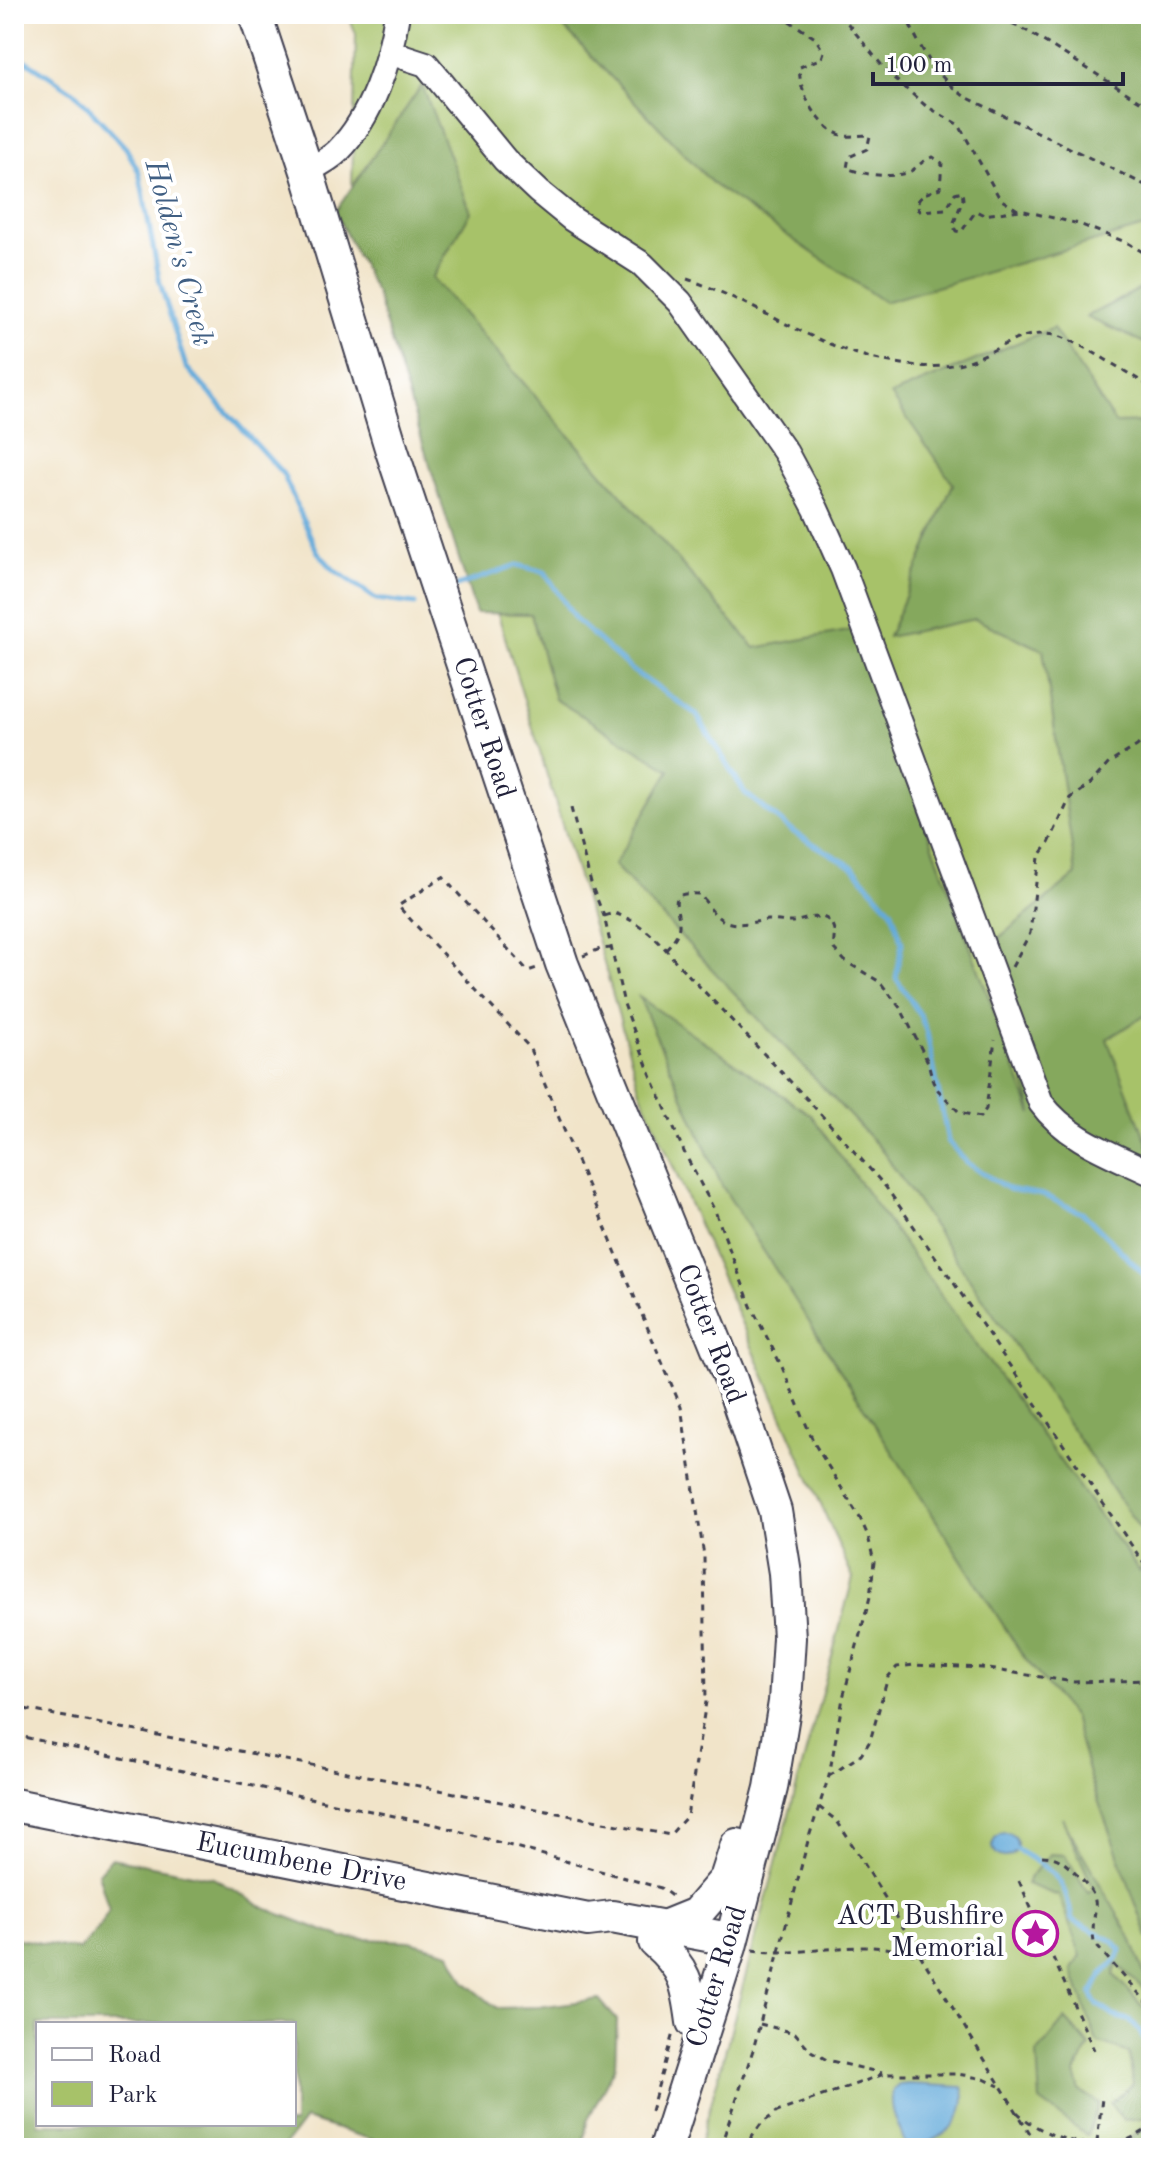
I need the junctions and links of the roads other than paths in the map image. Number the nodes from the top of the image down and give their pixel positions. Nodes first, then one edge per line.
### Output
1 (255, 14) edge
2 (397, 14) edge
3 (389, 52) junction
4 (307, 171) junction
5 (1151, 1173) edge
6 (747, 1429) junction
7 (14, 1805) edge
8 (659, 1935) junction
9 (714, 1938) junction
10 (683, 2026) junction
11 (651, 2133) edge
12 (666, 2148) edge

1 - 4 main road, Cotter Road
2 - 3 street
3 - 4 street
3 - 5 street
4 - 6 main road, Cotter Road
6 - 9 main road, Cotter Road
6 - 9 main road, Cotter Road
7 - 8 main road, Eucumbene Drive
8 - 9 main road, Eucumbene Drive
8 - 9 main road
8 - 10 main road
9 - 10 main road, Cotter Road
9 - 12 main road, Cotter Road
10 - 11 main road, Cotter Road

